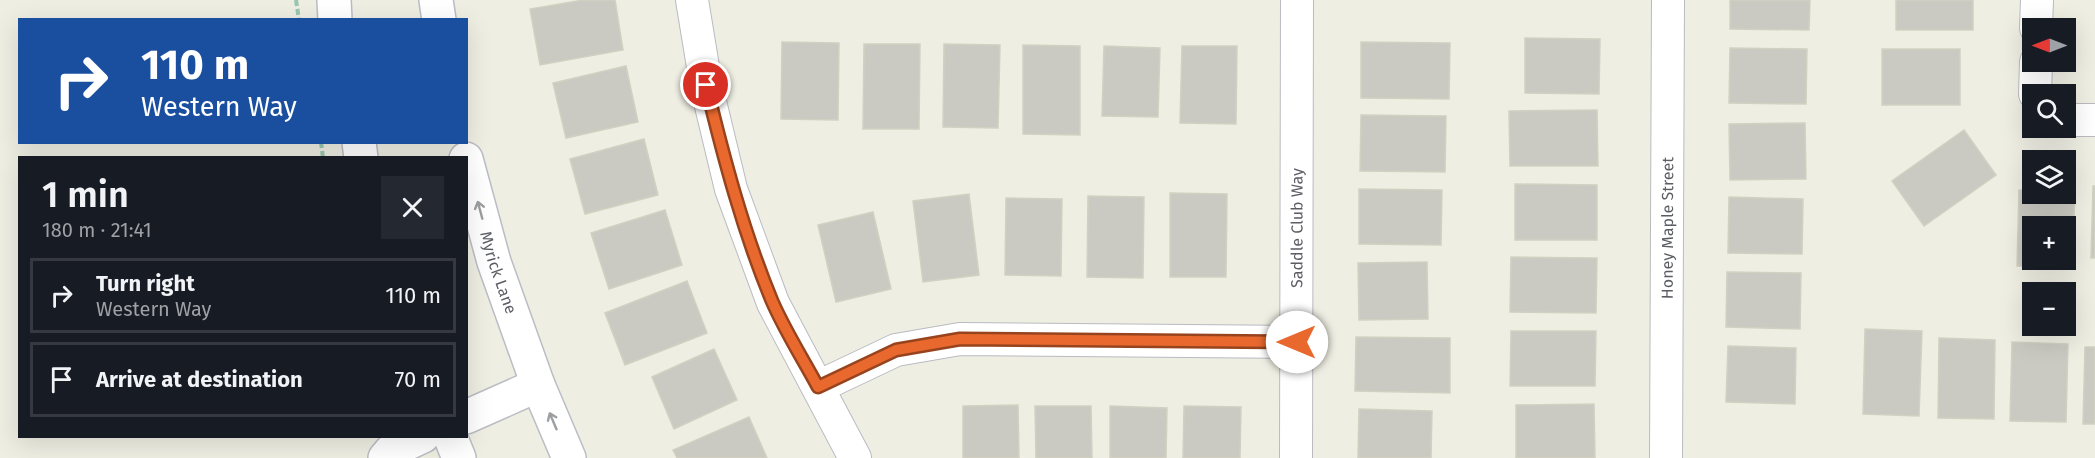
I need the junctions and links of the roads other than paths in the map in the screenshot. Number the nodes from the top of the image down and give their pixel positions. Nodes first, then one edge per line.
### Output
1 (334, 0) edge
2 (436, 0) edge
3 (692, 0) edge
4 (1297, 0) edge
5 (1668, 0) edge
6 (2037, 0) edge
7 (335, 18) edge
8 (439, 18) edge
9 (2036, 18) edge
10 (2076, 120) edge
11 (2095, 120) edge
12 (468, 165) edge
13 (1297, 342) junction
14 (538, 385) junction
15 (818, 387) junction
16 (468, 416) edge
17 (419, 438) edge
18 (451, 438) edge
19 (383, 456) edge
20 (459, 458) edge
21 (569, 458) edge
22 (855, 458) edge
23 (1296, 458) edge
24 (1666, 458) edge

1 - 7 street
2 - 8 street
3 - 15 street
4 - 13 street, Saddle Club Way
5 - 24 street, Honey Maple Street
6 - 9 street
10 - 11 street
14 -> 12 street, Myrick Lane
13 - 15 street
13 - 23 street, Saddle Club Way
14 - 16 street
21 -> 14 street, Myrick Lane
15 - 22 street
17 - 19 street
18 - 20 street

